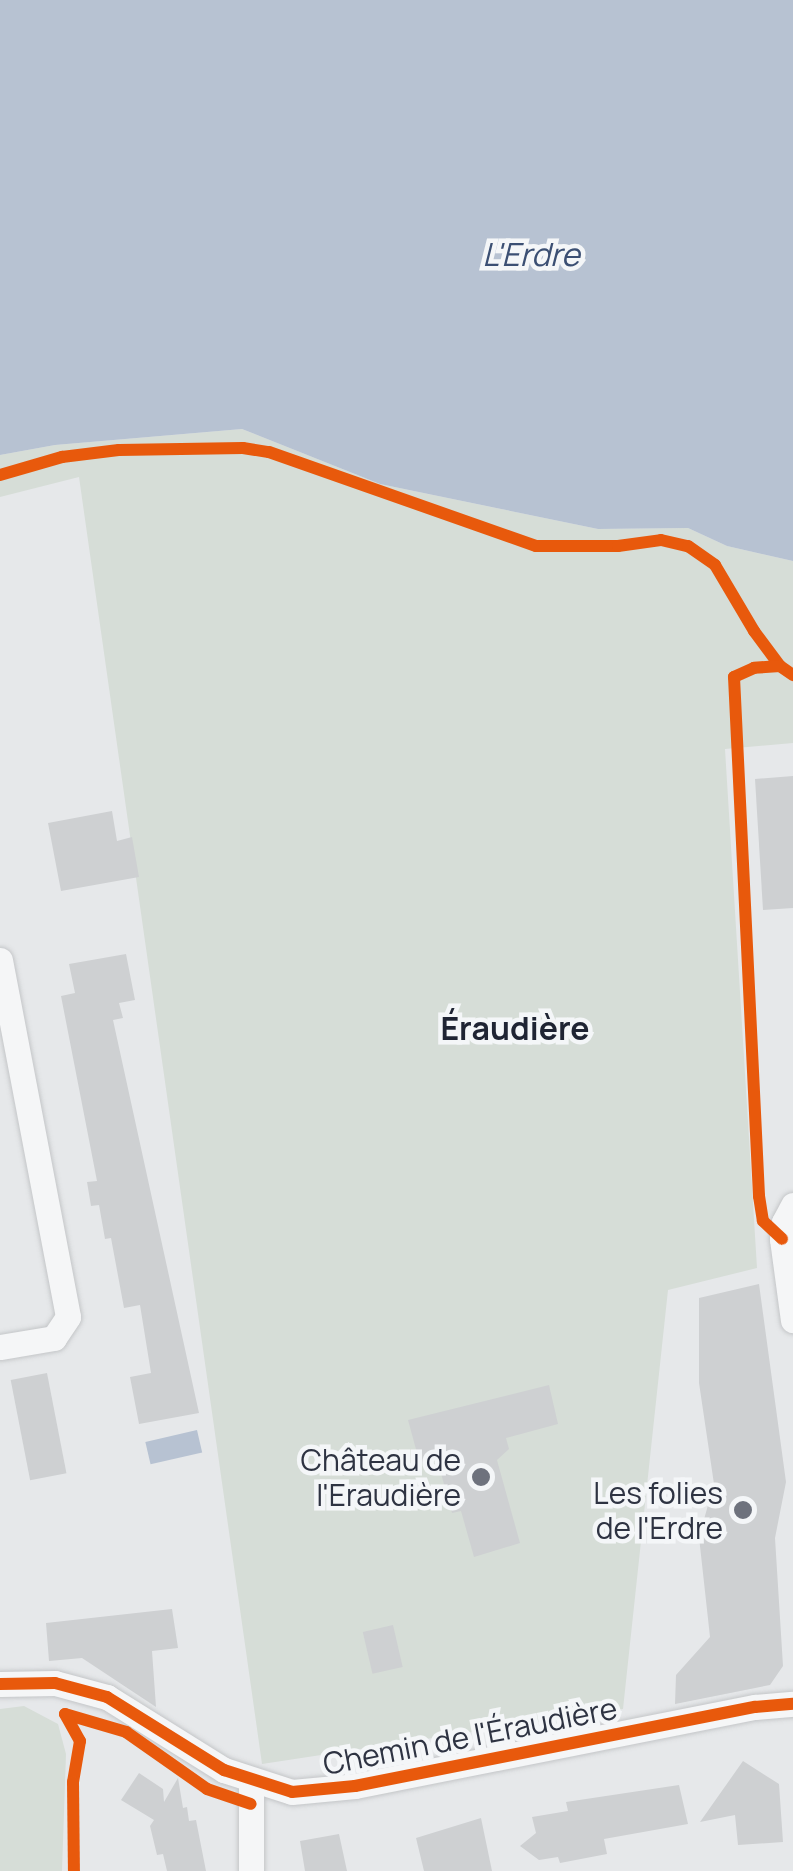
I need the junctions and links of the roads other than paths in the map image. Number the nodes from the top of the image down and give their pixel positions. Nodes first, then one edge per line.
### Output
1 (0, 960) edge
2 (793, 1205) edge
3 (793, 1320) edge
4 (0, 1347) edge
5 (0, 1684) edge
6 (793, 1704) edge
7 (251, 1782) junction
8 (251, 1871) edge

1 - 4 street
2 - 3 street
5 - 7 street, Chemin de l'Éraudière
6 - 7 street, Chemin de l'Éraudière
7 - 8 street

